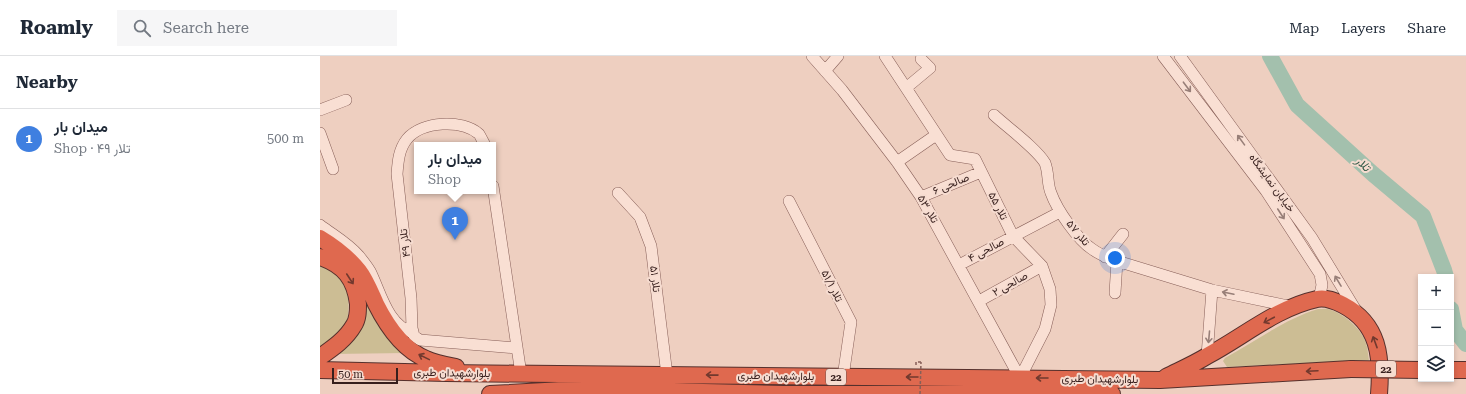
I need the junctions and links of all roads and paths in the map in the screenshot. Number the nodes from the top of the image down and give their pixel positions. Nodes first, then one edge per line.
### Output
1 (812, 56) edge
2 (838, 56) edge
3 (886, 56) edge
4 (1163, 56) edge
5 (1180, 56) edge
6 (921, 59) dead end
7 (825, 71) junction
8 (906, 88) junction
9 (346, 100) dead end
10 (320, 110) edge
11 (994, 115) dead end
12 (320, 133) edge
13 (936, 135) junction
14 (483, 142) edge
15 (897, 162) junction
16 (332, 169) dead end
17 (981, 172) junction
18 (618, 193) dead end
19 (494, 194) edge
20 (921, 197) junction
21 (789, 201) dead end
22 (1060, 212) junction
23 (320, 225) edge
24 (1123, 234) dead end
25 (1013, 236) junction
26 (320, 238) edge
27 (320, 257) edge
28 (1105, 257) junction
29 (1117, 261) junction
30 (959, 265) junction
31 (1042, 266) junction
32 (1212, 290) junction
33 (1114, 293) dead end
34 (1318, 299) junction
35 (979, 301) junction
36 (1294, 306) junction
37 (1358, 315) junction
38 (413, 333) junction
39 (517, 348) junction
40 (1207, 356) junction
41 (320, 357) edge
42 (916, 362) dead end
43 (320, 370) edge
44 (1418, 370) edge
45 (1454, 370) edge
46 (1466, 370) edge
47 (489, 374) junction
48 (521, 374) junction
49 (667, 375) junction
50 (843, 377) junction
51 (1020, 378) junction
52 (1160, 380) junction
53 (582, 392) edge
54 (490, 394) edge
55 (784, 394) edge
56 (920, 394) edge
57 (1105, 394) edge
58 (1379, 394) edge

1 - 7 street, تلار ۵۳
2 - 7 street
3 - 8 street, تلار ۵۵
4 -> 34 street, خیابان نمایشگاه
37 -> 5 street, خیابان نمایشگاه
6 - 8 street
7 - 15 street, تلار ۵۳
8 - 13 street, تلار ۵۵
9 - 10 street
11 - 22 street, تلار ۵۷
12 - 16 street
13 - 15 street
13 - 17 street, تلار ۵۵
14 - 38 street, تلار ۴۹
15 - 20 street, تلار ۵۳
17 - 20 street, صالحی ۶
17 - 25 street, تلار ۵۵
18 - 49 street, تلار ۵۱
19 - 39 street
20 - 30 street, تلار ۵۳
21 - 50 street, تلار ۵۱/۱
22 - 25 street, صالحی ۴
22 - 28 street, تلار ۵۷
23 - 38 street
24 - 28 street
25 - 30 street, صالحی ۴
25 - 31 street, تلار ۵۵
47 -> 26 highway
27 -> 41 highway
28 - 29 street, تلار ۵۷
29 - 32 street, تلار ۵۷
29 - 33 street
30 - 35 street, تلار ۵۳
31 - 35 street, صالحی ۲
31 - 51 street, تلار ۵۵
36 -> 32 street, تلار ۵۷
32 -> 40 street
34 - 36 highway
34 - 37 highway
35 - 51 street, تلار ۵۳
36 -> 40 highway
58 -> 37 highway
38 - 39 street
39 - 48 street
40 - 52 highway
42 - 56 path, bridge
43 - 47 highway, بلوارشهیدان طبری / 22
44 -> 52 highway, بلوارشهیدان طبری / 22, bridge
45 - 46 highway
47 - 48 highway, بلوارشهیدان طبری / 22
48 - 49 highway, بلوارشهیدان طبری / 22
50 -> 49 highway, بلوارشهیدان طبری / 22
51 -> 50 highway, بلوارشهیدان طبری / 22
52 -> 51 highway, بلوارشهیدان طبری / 22
53 - 54 highway, بلوارشهیدان طبری / 22
53 - 55 highway, بلوارشهیدان طبری / 22
55 - 57 highway, بلوارشهیدان طبری / 22

